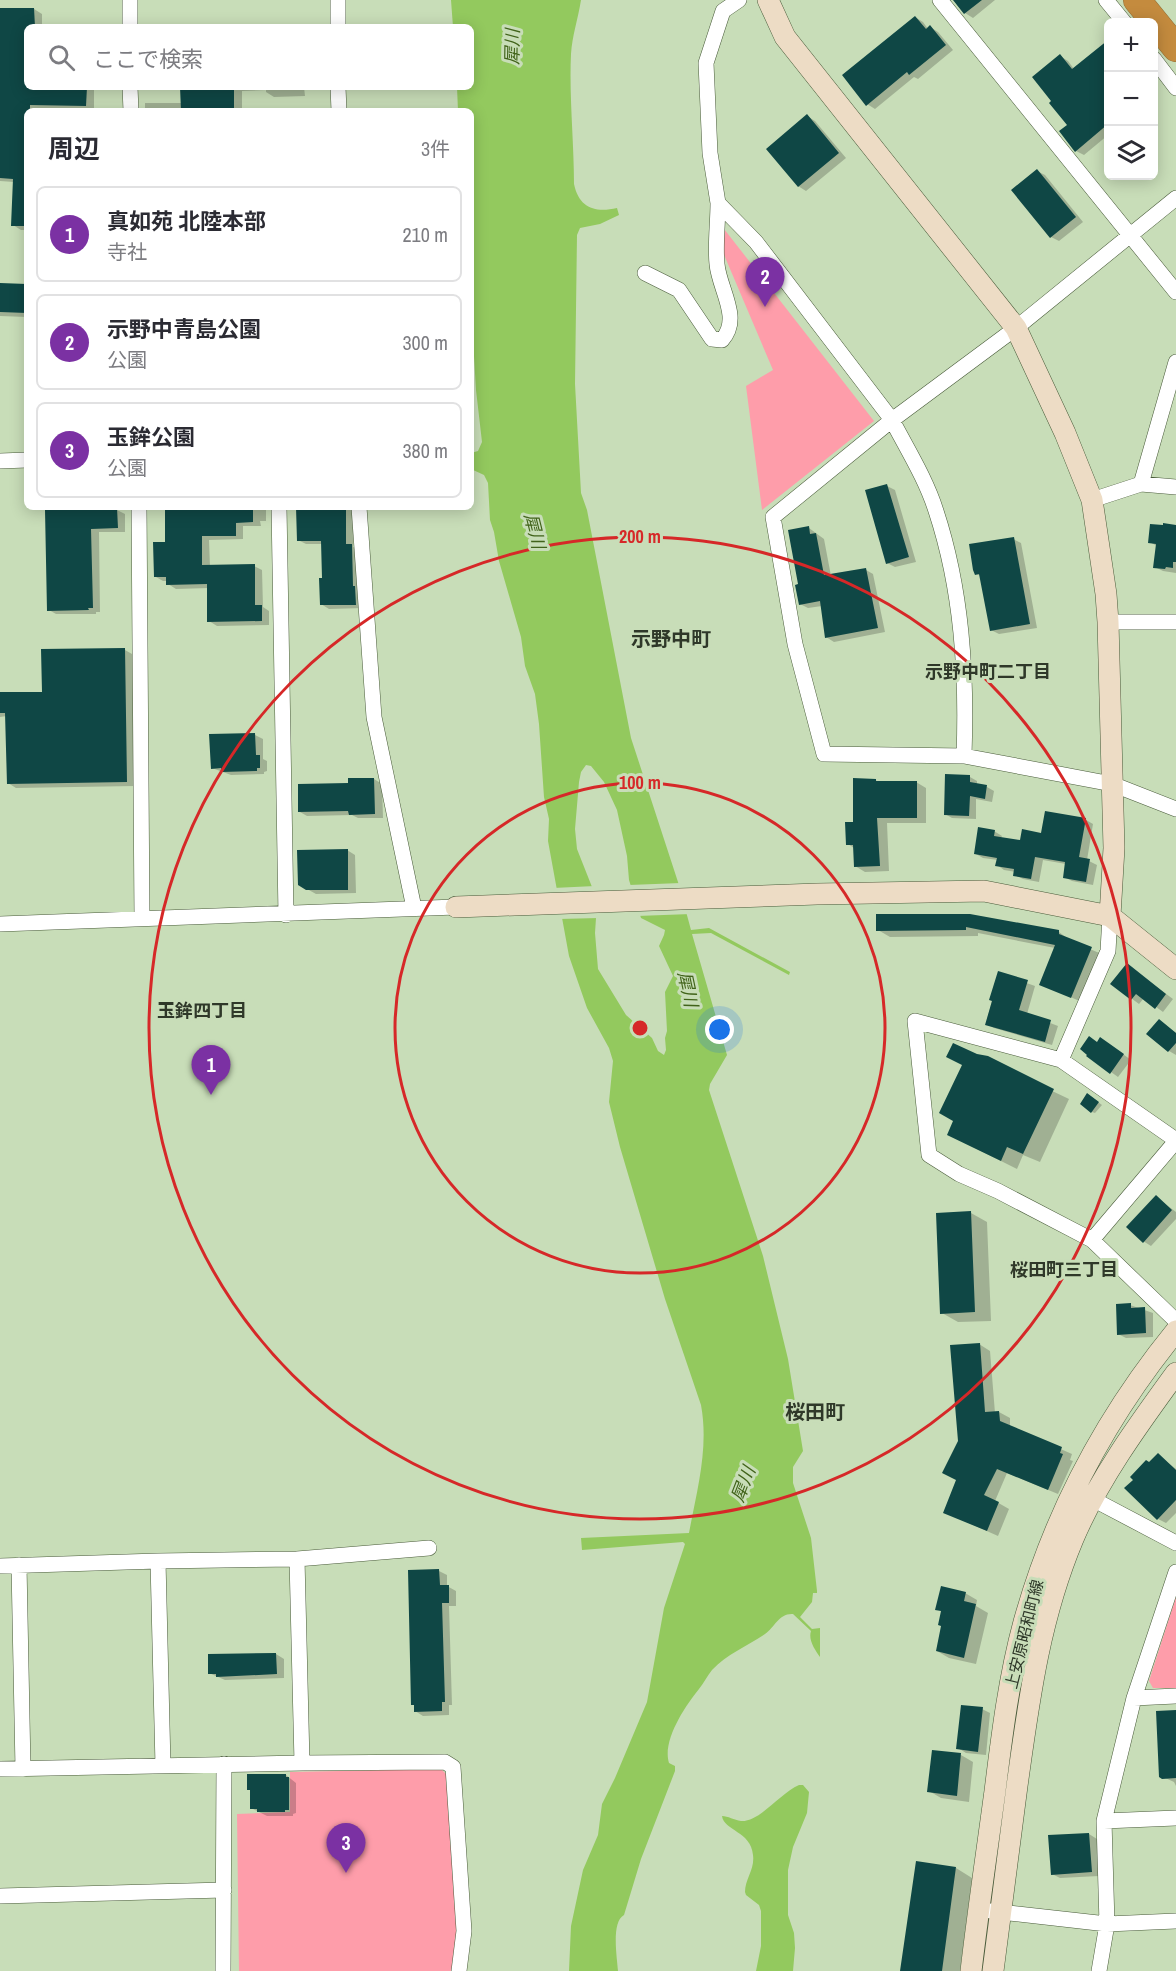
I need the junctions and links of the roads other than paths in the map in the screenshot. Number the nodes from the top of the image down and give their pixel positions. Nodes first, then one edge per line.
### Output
1 (130, 0) edge
2 (338, 0) edge
3 (739, 0) edge
4 (768, 0) edge
5 (940, 0) edge
6 (1106, 0) edge
7 (1137, 0) edge
8 (1121, 18) edge
9 (130, 24) edge
10 (338, 24) edge
11 (1176, 48) edge
12 (1158, 64) edge
13 (1176, 88) edge
14 (130, 90) edge
15 (338, 90) edge
16 (131, 108) edge
17 (339, 108) edge
18 (1176, 198) edge
19 (718, 203) junction
20 (1129, 236) junction
21 (645, 273) dead end
22 (1176, 292) edge
23 (1016, 328) junction
24 (1176, 362) edge
25 (892, 420) junction
26 (24, 460) edge
27 (0, 461) edge
28 (1141, 484) junction
29 (1176, 487) edge
30 (1092, 500) junction
31 (139, 510) edge
32 (279, 510) edge
33 (359, 510) edge
34 (1108, 622) junction
35 (1176, 622) edge
36 (964, 756) junction
37 (1112, 784) junction
38 (1176, 809) edge
39 (456, 907) joint
40 (414, 908) junction
41 (286, 915) junction
42 (1110, 916) junction
43 (142, 918) junction
44 (0, 924) edge
45 (1176, 969) edge
46 (1061, 1060) junction
47 (1176, 1140) edge
48 (1092, 1240) junction
49 (1176, 1321) edge
50 (1176, 1331) edge
51 (1176, 1373) edge
52 (1084, 1495) junction
53 (1176, 1543) edge
54 (429, 1548) dead end
55 (297, 1560) junction
56 (158, 1561) junction
57 (19, 1565) junction
58 (0, 1566) edge
59 (1176, 1572) edge
60 (1176, 1696) edge
61 (1134, 1698) junction
62 (302, 1763) junction
63 (224, 1764) junction
64 (163, 1766) junction
65 (0, 1769) edge
66 (23, 1769) junction
67 (1176, 1818) edge
68 (1104, 1821) junction
69 (224, 1890) junction
70 (0, 1896) edge
71 (979, 1909) junction
72 (1000, 1913) junction
73 (1176, 1920) edge
74 (1107, 1924) junction
75 (224, 1971) edge
76 (459, 1971) edge
77 (971, 1971) edge
78 (993, 1971) edge
79 (1099, 1971) edge

1 - 9 street
2 - 10 street
3 - 19 street
4 - 23 street
5 - 20 street
6 - 8 street
7 - 11 highway
12 - 13 street
14 - 16 street
15 - 17 street
18 - 20 street
19 - 21 street
19 - 25 street
20 - 22 street
20 - 23 street
23 - 25 street
23 - 30 street
24 - 28 street
25 - 36 street
25 - 36 street
26 - 27 street
28 - 29 street
28 - 30 street
30 - 34 street
31 - 43 street
32 - 41 street
33 - 40 street
34 - 35 street
34 - 37 street
36 - 37 street
37 - 38 street
37 - 42 street
39 - 40 street
39 - 42 street
40 - 41 street
41 - 43 street
42 - 45 street
42 - 46 street
43 - 44 street
46 - 47 street
46 - 48 street
47 - 48 street
48 - 49 street
50 - 52 street, 上安原昭和町線
51 - 52 street, 上安原昭和町線
52 - 53 street
52 - 71 street, 上安原昭和町線
52 - 72 street, 上安原昭和町線
54 - 55 street
55 - 56 street
55 - 62 street
56 - 57 street
56 - 64 street
57 - 58 street
57 - 66 street
59 - 61 street
60 - 61 street
61 - 68 street
62 - 63 street
62 - 76 street
63 - 64 street
63 - 69 street
64 - 66 street
65 - 66 street
67 - 68 street
68 - 74 street
69 - 70 street
69 - 75 street
71 - 72 street
71 - 77 street, 上安原昭和町線
72 - 74 street
72 - 78 street, 上安原昭和町線
73 - 74 street
74 - 79 street

